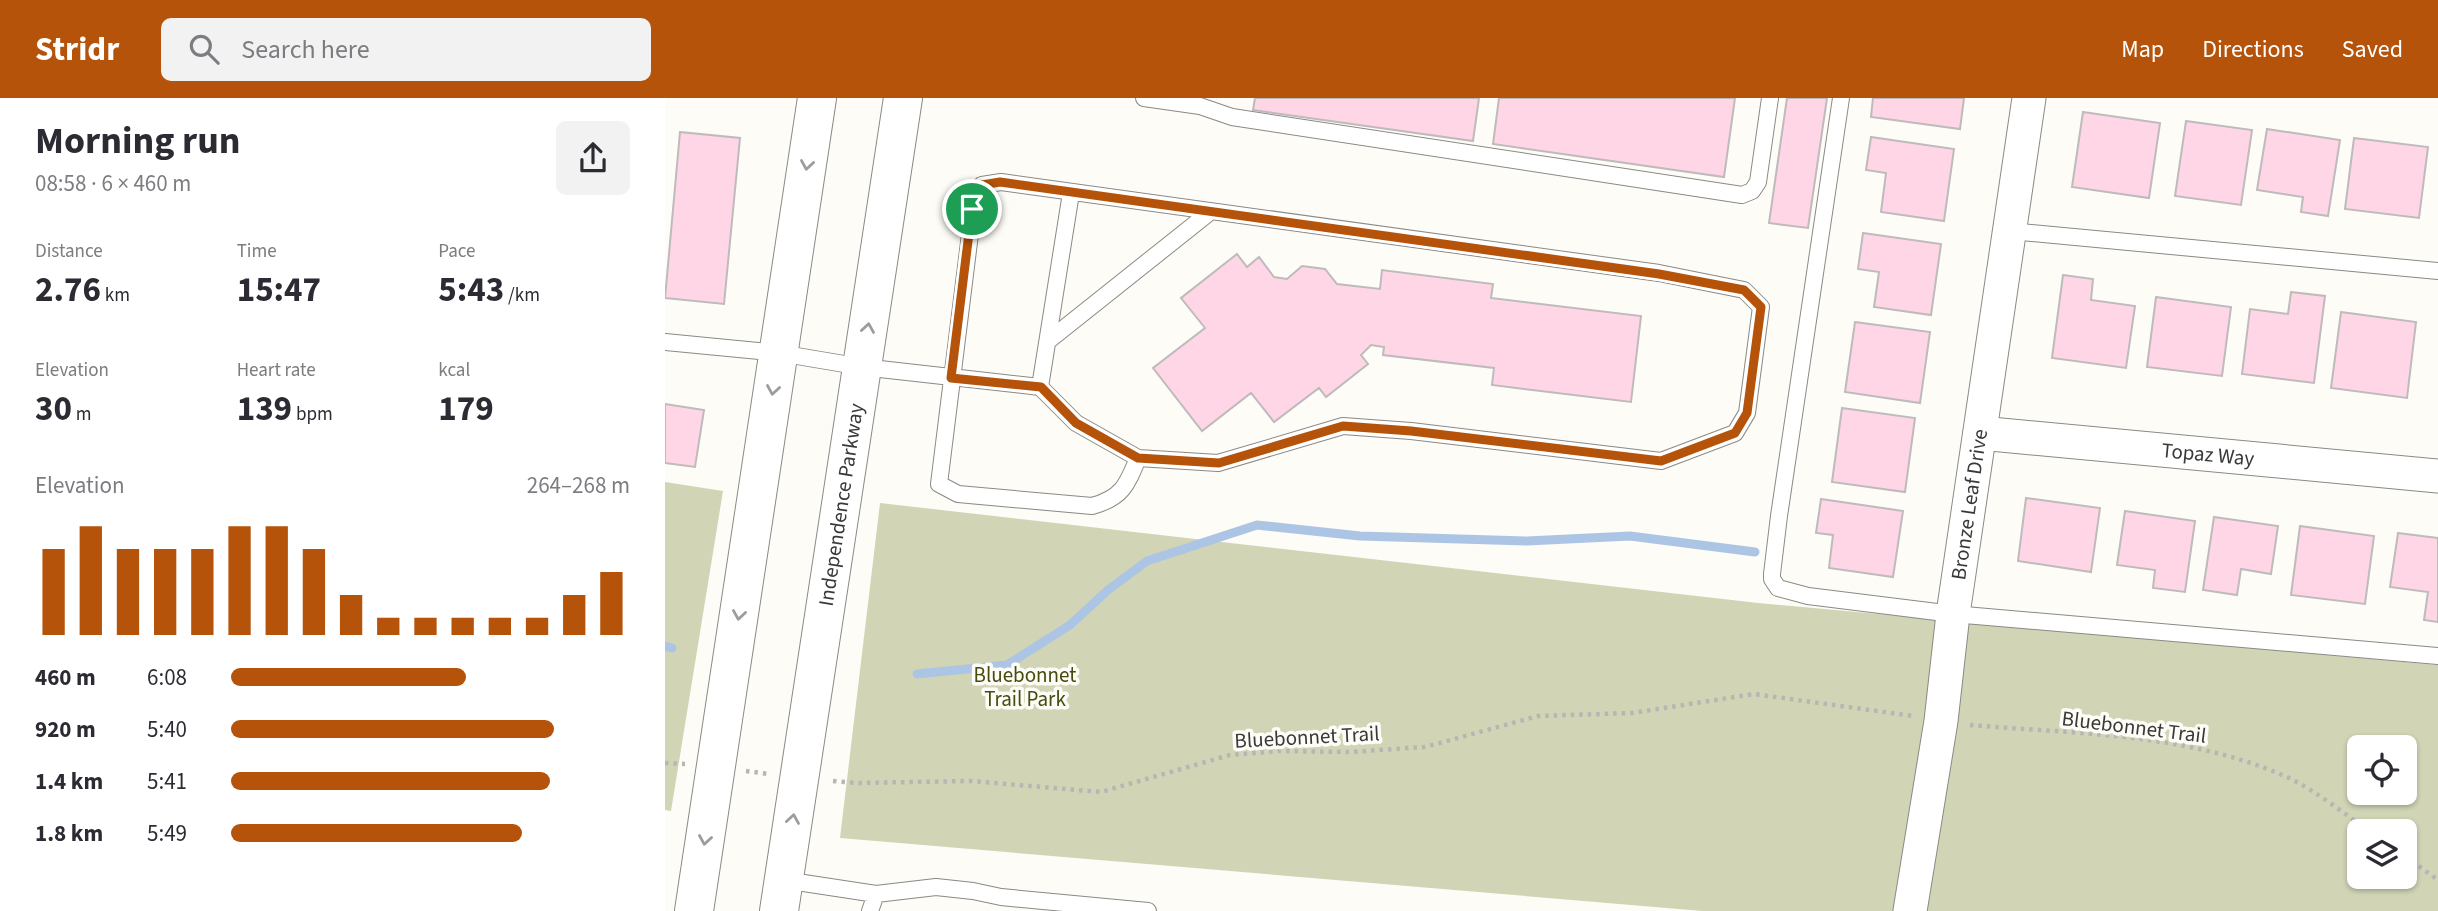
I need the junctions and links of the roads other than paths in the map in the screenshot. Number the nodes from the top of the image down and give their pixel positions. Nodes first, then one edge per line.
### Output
1 (817, 98) edge
2 (903, 98) edge
3 (1144, 98) edge
4 (1770, 98) edge
5 (1841, 98) edge
6 (2029, 98) edge
7 (1218, 105) edge
8 (1071, 193) junction
9 (1210, 212) junction
10 (2010, 231) junction
11 (2438, 271) edge
12 (1048, 341) junction
13 (665, 342) edge
14 (779, 353) junction
15 (862, 368) junction
16 (951, 378) junction
17 (1041, 387) junction
18 (1980, 433) junction
19 (1138, 458) junction
20 (2438, 477) edge
21 (1953, 614) junction
22 (2438, 656) edge
23 (876, 894) junction
24 (782, 895) edge
25 (695, 911) edge
26 (870, 911) edge
27 (1148, 911) edge
28 (1910, 911) edge

1 -> 14 main road
15 -> 2 main road, Independence Parkway
3 - 7 lane
4 - 7 lane
5 - 21 lane
6 - 10 street, Bronze Leaf Drive
8 - 9 lane
8 - 12 lane
8 - 16 lane
9 - 12 lane
9 - 19 lane
10 - 11 lane
10 - 18 street, Bronze Leaf Drive
12 - 17 lane
13 - 14 lane
14 - 15 lane
14 -> 25 main road
15 - 16 lane
24 -> 15 main road, Independence Parkway
16 - 17 lane
16 - 19 lane
17 - 19 lane
18 - 20 street, Topaz Way
18 - 21 street, Bronze Leaf Drive
21 - 22 lane
21 - 28 street, Bronze Leaf Drive
23 - 24 lane
23 - 26 lane
23 - 27 lane

